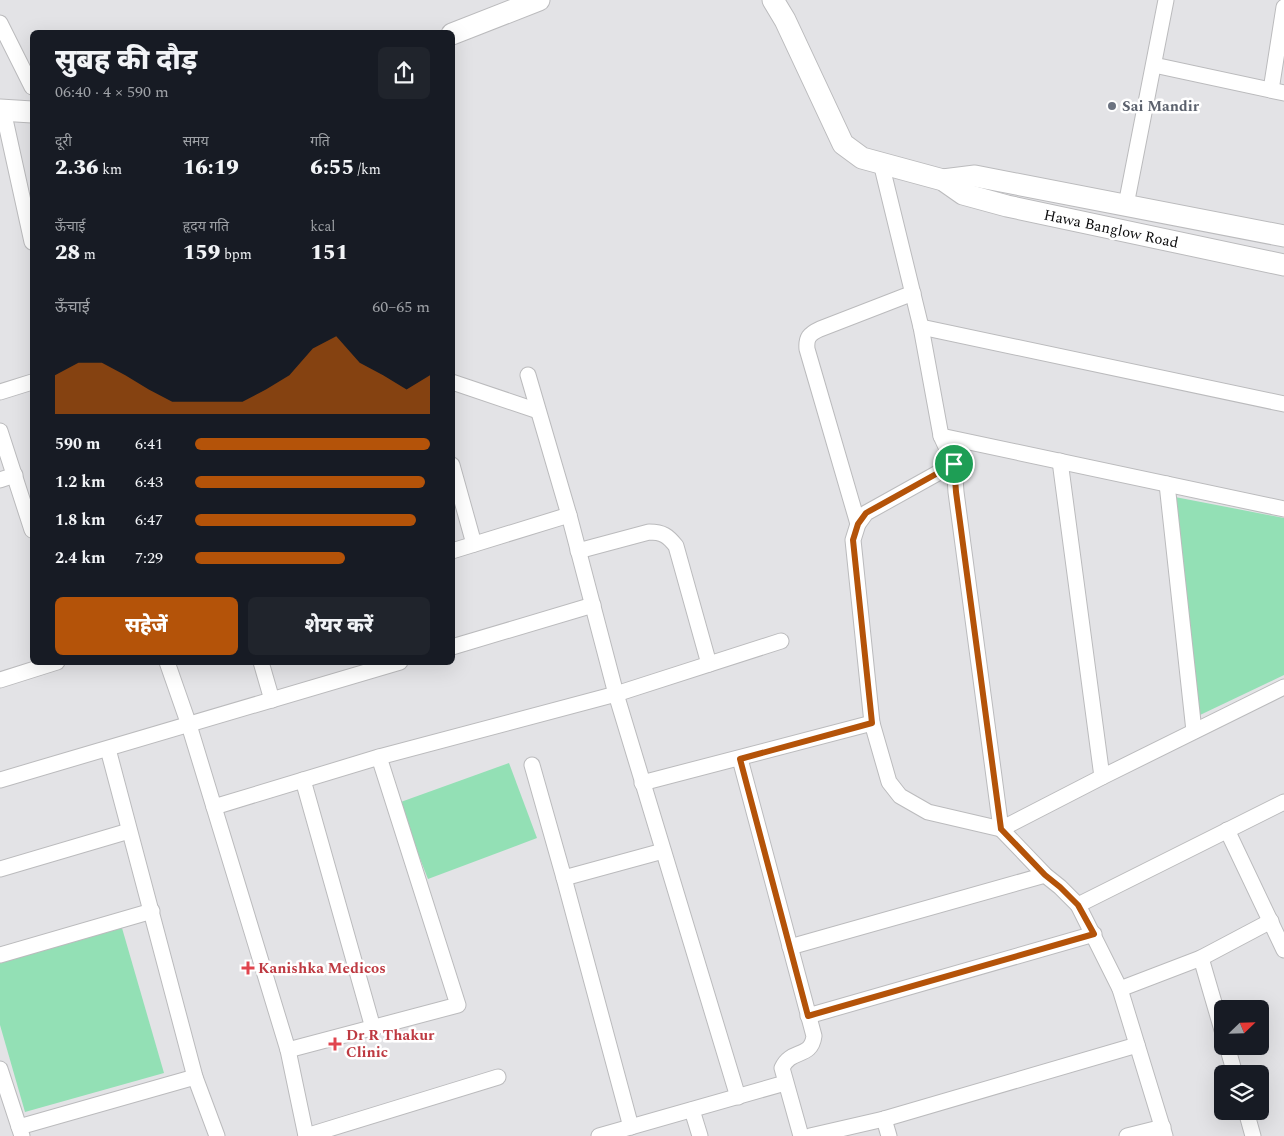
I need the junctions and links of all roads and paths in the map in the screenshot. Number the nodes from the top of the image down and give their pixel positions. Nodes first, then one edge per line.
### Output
1 (539, 0) edge
2 (773, 0) edge
3 (1166, 0) edge
4 (1284, 8) edge
5 (0, 23) edge
6 (455, 33) edge
7 (1154, 65) junction
8 (30, 83) edge
9 (1278, 91) edge
10 (1, 110) edge
11 (30, 112) edge
12 (881, 163) junction
13 (943, 180) junction
14 (1126, 205) junction
15 (30, 229) edge
16 (1284, 236) edge
17 (1284, 265) edge
18 (913, 293) junction
19 (921, 328) junction
20 (528, 375) dead end
21 (30, 383) edge
22 (455, 383) edge
23 (0, 392) edge
24 (1284, 404) edge
25 (538, 411) junction
26 (0, 431) edge
27 (941, 436) junction
28 (1060, 462) junction
29 (954, 464) junction
30 (455, 475) edge
31 (7, 477) edge
32 (1167, 484) junction
33 (1284, 509) edge
34 (568, 515) junction
35 (858, 524) junction
36 (30, 526) edge
37 (474, 544) junction
38 (455, 550) edge
39 (578, 551) junction
40 (593, 605) junction
41 (781, 640) dead end
42 (455, 646) edge
43 (708, 664) junction
44 (48, 665) edge
45 (168, 665) edge
46 (262, 665) edge
47 (390, 665) edge
48 (0, 680) edge
49 (1284, 687) edge
50 (616, 694) junction
51 (272, 700) junction
52 (872, 723) junction
53 (189, 725) junction
54 (1194, 731) junction
55 (108, 749) junction
56 (378, 758) junction
57 (740, 759) junction
58 (532, 765) dead end
59 (1102, 777) junction
60 (0, 780) edge
61 (303, 780) junction
62 (642, 783) junction
63 (1284, 802) edge
64 (214, 807) junction
65 (1001, 829) junction
66 (1227, 830) junction
67 (129, 831) junction
68 (663, 851) junction
69 (0, 869) edge
70 (1045, 875) junction
71 (564, 878) junction
72 (1078, 905) junction
73 (152, 911) junction
74 (1271, 921) junction
75 (1094, 934) junction
76 (790, 947) junction
77 (1284, 950) edge
78 (0, 954) edge
79 (1201, 958) junction
80 (1120, 989) junction
81 (1214, 1003) edge
82 (808, 1016) junction
83 (373, 1028) junction
84 (1137, 1045) junction
85 (288, 1050) junction
86 (0, 1069) edge
87 (195, 1077) junction
88 (498, 1077) dead end
89 (785, 1083) junction
90 (738, 1096) junction
91 (692, 1110) junction
92 (884, 1119) junction
93 (1249, 1120) edge
94 (631, 1127) junction
95 (1164, 1131) edge
96 (21, 1132) edge
97 (217, 1136) edge
98 (306, 1136) edge
99 (599, 1136) edge
100 (700, 1136) edge
101 (801, 1136) edge
102 (810, 1136) edge
103 (889, 1136) edge
104 (1127, 1136) edge
105 (1253, 1136) edge

1 - 6 street
2 - 12 street, Hawa Banglow Road
3 - 7 street
4 - 9 street
5 - 8 street
7 - 9 street
7 - 14 street
10 - 11 street
10 - 15 street
12 - 13 street, Hawa Banglow Road
12 - 18 street
13 - 14 street, Hawa Banglow Road
13 - 17 street, Hawa Banglow Road
14 - 16 street, Hawa Banglow Road
18 - 19 street
18 - 35 street
19 - 24 street
19 - 27 street
20 - 25 street
21 - 23 street
22 - 25 street
25 - 34 street
26 - 31 street
27 - 28 street
27 - 29 street
28 - 32 street
28 - 59 street
29 - 35 street
29 - 65 street
30 - 37 street
31 - 36 street
32 - 33 street
32 - 54 street
34 - 37 street
34 - 39 street
35 - 52 street
37 - 38 street
39 - 40 street
39 - 43 street
40 - 42 street
40 - 50 street
41 - 43 street
43 - 50 street
44 - 48 street
45 - 53 street
46 - 51 street
47 - 51 street
49 - 54 street
50 - 56 street
50 - 62 street
51 - 53 street
52 - 57 street
52 - 65 street
53 - 55 street
53 - 64 street
54 - 59 street
55 - 60 street
55 - 67 street
56 - 61 street
56 - 83 street
57 - 62 street
57 - 76 street
58 - 71 street
59 - 65 street
61 - 64 street
61 - 83 street
62 - 68 street
63 - 66 street
64 - 85 street
65 - 70 street
66 - 72 street
66 - 74 street
67 - 69 street
67 - 73 street
68 - 71 street
68 - 90 street
70 - 72 street
70 - 76 street
71 - 94 street
72 - 75 street
73 - 78 street
73 - 87 street
74 - 77 street
74 - 79 street
75 - 80 street
75 - 82 street
76 - 82 street
79 - 80 street
79 - 81 street
80 - 84 street
82 - 89 street
83 - 85 street
84 - 92 street
84 - 95 street
85 - 98 street
86 - 96 street
87 - 96 street
87 - 97 street
88 - 98 street
89 - 90 street
89 - 101 street
90 - 91 street
91 - 94 street
91 - 100 street
92 - 102 street
92 - 103 street
93 - 105 street
94 - 99 street
95 - 104 street

